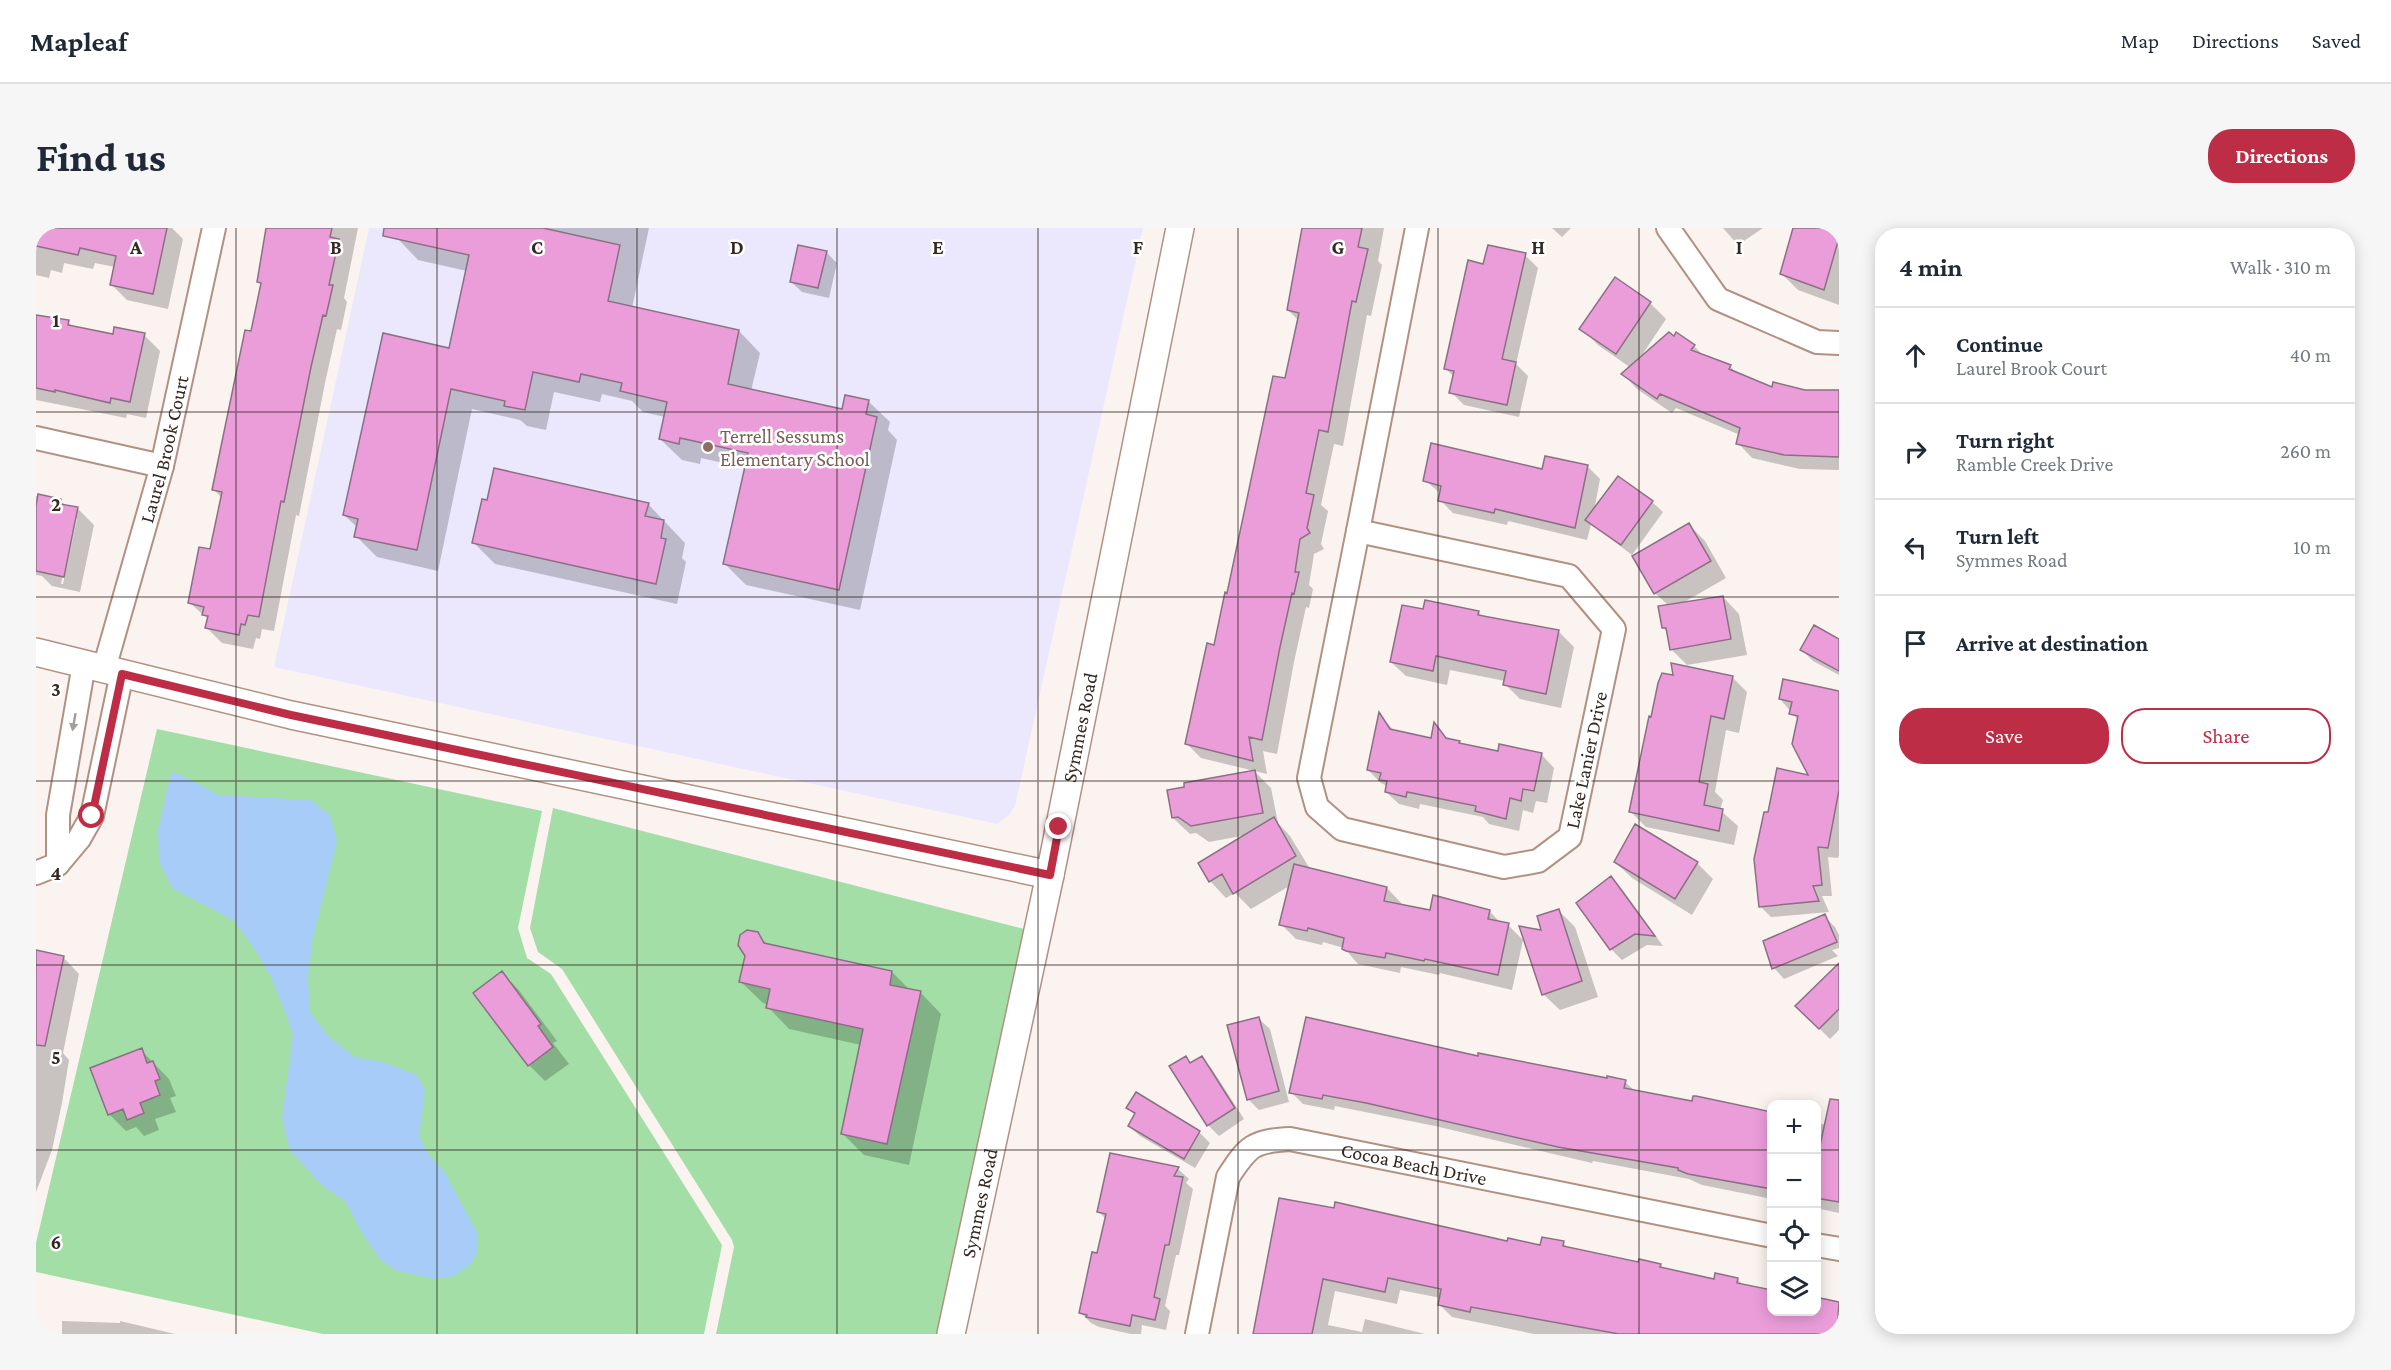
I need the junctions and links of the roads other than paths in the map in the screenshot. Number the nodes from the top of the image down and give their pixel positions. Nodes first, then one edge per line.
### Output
1 (214, 228) edge
2 (1180, 228) edge
3 (1417, 228) edge
4 (1668, 228) edge
5 (1839, 342) edge
6 (36, 438) edge
7 (162, 466) junction
8 (1358, 531) junction
9 (36, 652) edge
10 (103, 669) junction
11 (58, 864) junction
12 (36, 873) edge
13 (1050, 875) junction
14 (1767, 1235) edge
15 (1821, 1246) edge
16 (1839, 1249) edge
17 (951, 1334) edge
18 (1197, 1334) edge

1 - 7 street, Laurel Brook Court
2 - 13 street, Symmes Road
3 - 8 street, Lake Lanier Drive
4 - 5 street
6 - 7 street
7 - 10 street, Laurel Brook Court
8 - 8 street, Lake Lanier Drive
9 - 10 street
10 -> 11 street, Laurel Brook Court
10 - 11 street, Laurel Brook Court
10 - 13 street
11 - 12 street, Laurel Brook Court
13 - 17 street, Symmes Road
14 - 18 street, Cocoa Beach Drive
15 - 16 street

